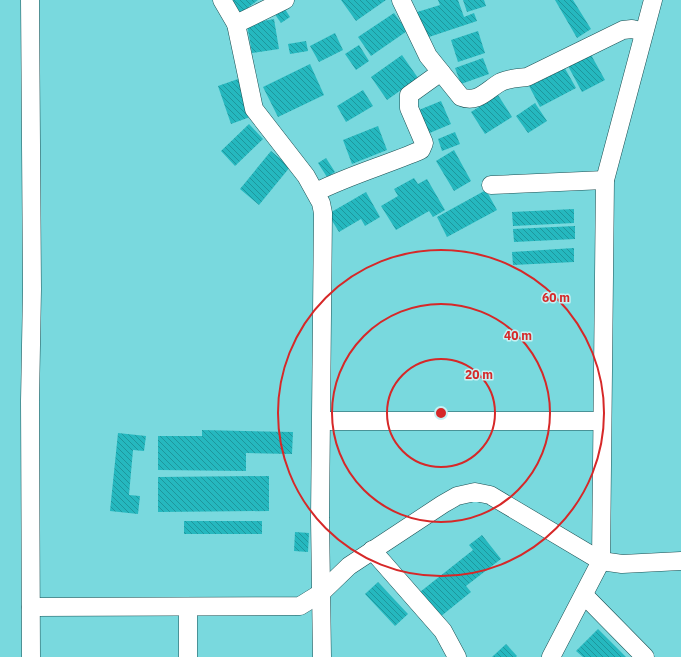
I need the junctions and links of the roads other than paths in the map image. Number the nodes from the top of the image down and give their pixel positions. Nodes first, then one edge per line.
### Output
1 (30, 0) edge
2 (222, 0) edge
3 (285, 0) edge
4 (401, 0) edge
5 (653, 0) edge
6 (236, 24) junction
7 (644, 32) junction
8 (441, 72) junction
9 (605, 180) junction
10 (491, 185) dead end
11 (316, 192) junction
12 (322, 421) junction
13 (601, 421) junction
14 (372, 550) junction
15 (601, 561) junction
16 (681, 561) edge
17 (320, 593) junction
18 (584, 595) junction
19 (31, 607) junction
20 (188, 607) junction
21 (31, 657) edge
22 (188, 657) edge
23 (322, 657) edge
24 (457, 657) edge
25 (551, 657) edge
26 (645, 657) edge

1 - 19 street
2 - 6 street
3 - 6 street
4 - 8 street
5 - 7 street
6 - 11 street
7 - 8 street
7 - 9 street
8 - 11 street
9 - 10 street
9 - 13 street
11 - 12 street
12 - 13 street
12 - 17 street
13 - 15 street
14 - 15 street
14 - 17 street
14 - 24 street
15 - 16 street
15 - 18 street
17 - 20 street
17 - 23 street
18 - 25 street
18 - 26 street
19 - 20 street
19 - 21 street
20 - 22 street

